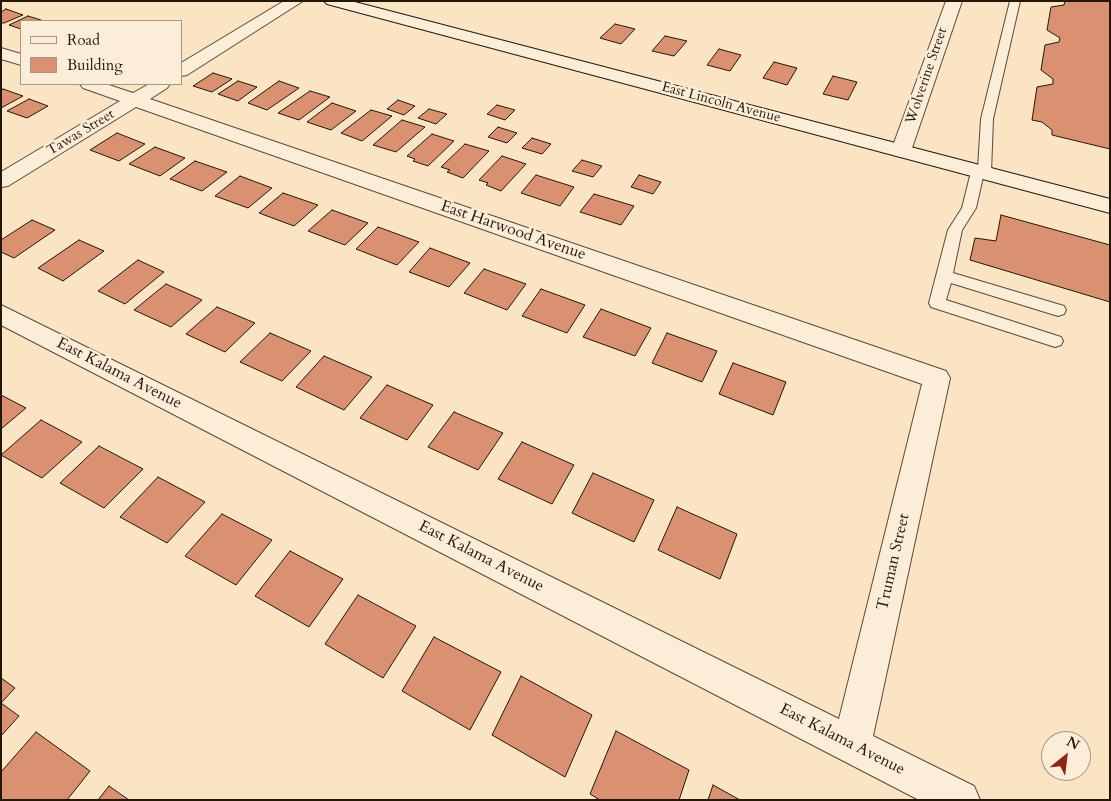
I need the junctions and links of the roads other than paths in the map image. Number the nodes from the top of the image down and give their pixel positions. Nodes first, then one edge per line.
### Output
1 (295, 1) edge
2 (332, 1) edge
3 (954, 1) edge
4 (1015, 1) edge
5 (1, 53) edge
6 (20, 60) edge
7 (182, 70) edge
8 (93, 85) edge
9 (159, 85) edge
10 (135, 100) junction
11 (901, 151) junction
12 (981, 173) junction
13 (1, 181) edge
14 (1110, 206) edge
15 (945, 276) junction
16 (1058, 310) dead end
17 (1, 314) edge
18 (1055, 341) dead end
19 (937, 378) joint
20 (852, 745) junction
21 (960, 800) edge

1 - 7 street
2 - 11 street, East Lincoln Avenue
3 - 11 street, Wolverine Street
4 - 12 lane
5 - 6 street
8 - 10 street, East Harwood Avenue
9 - 10 street, Tawas Street
10 - 13 street, Tawas Street
10 - 19 street, East Harwood Avenue
11 - 12 street, East Lincoln Avenue
12 - 14 street, East Lincoln Avenue
12 - 15 lane
15 - 16 lane
15 - 18 lane
17 - 20 street, East Kalama Avenue
19 - 20 street, Truman Street
20 - 21 street, East Kalama Avenue

